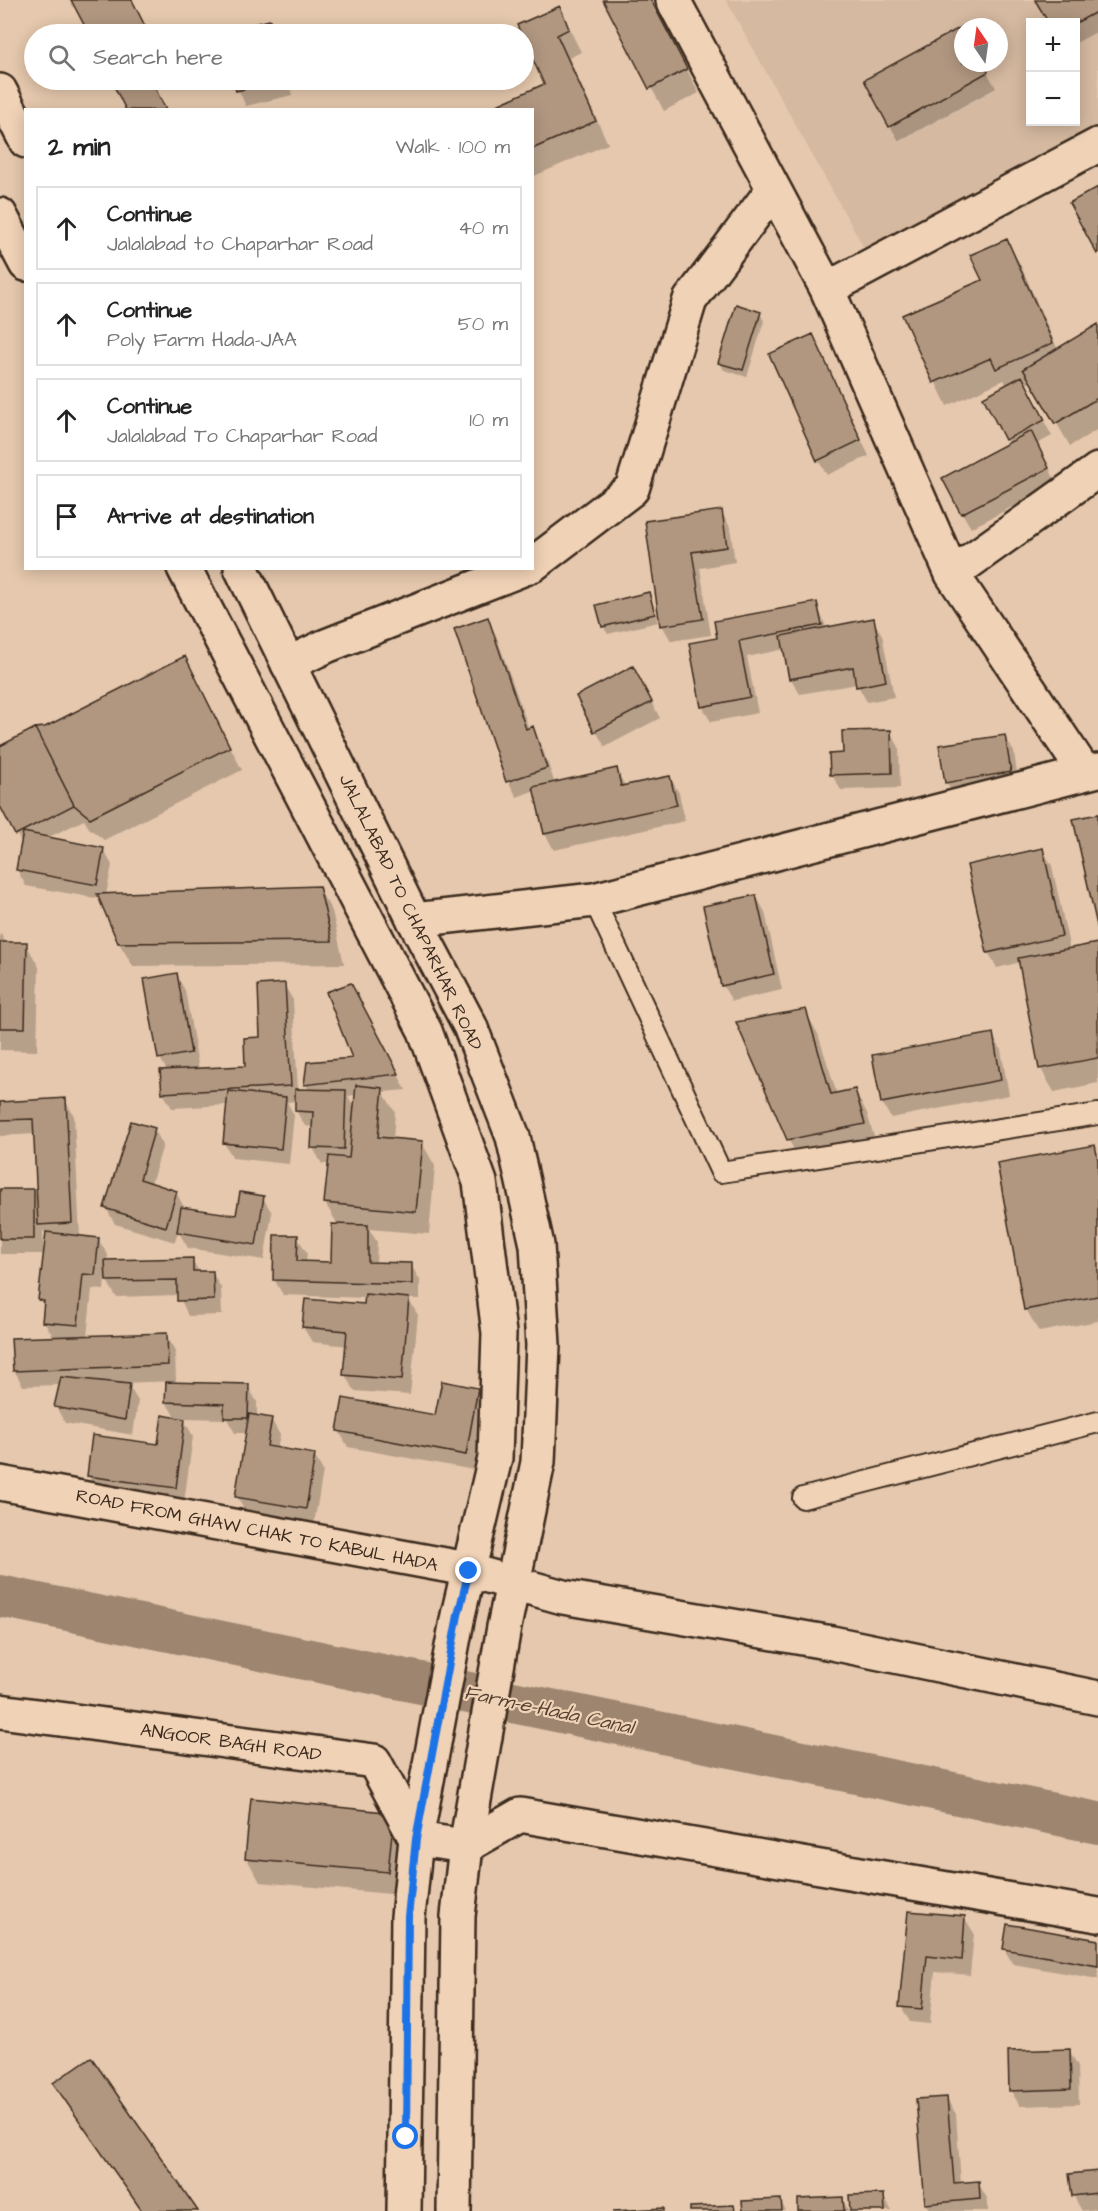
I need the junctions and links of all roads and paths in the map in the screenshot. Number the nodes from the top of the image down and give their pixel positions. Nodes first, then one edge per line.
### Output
1 (673, 0) edge
2 (0, 91) edge
3 (24, 137) edge
4 (1098, 145) edge
5 (772, 191) junction
6 (0, 215) edge
7 (24, 260) edge
8 (827, 289) junction
9 (1098, 470) edge
10 (534, 563) edge
11 (185, 570) edge
12 (242, 570) edge
13 (520, 570) edge
14 (952, 574) junction
15 (288, 664) junction
16 (1091, 771) edge
17 (594, 900) junction
18 (414, 920) junction
19 (1098, 1114) edge
20 (1098, 1422) edge
21 (0, 1483) edge
22 (803, 1498) dead end
23 (469, 1571) junction
24 (513, 1585) junction
25 (1098, 1698) edge
26 (0, 1711) edge
27 (416, 1839) junction
28 (466, 1846) junction
29 (1098, 1915) edge
30 (404, 2211) edge
31 (454, 2211) edge

1 - 5 street
2 - 3 street
4 - 8 street
5 - 8 street
5 - 10 street
6 - 7 street
8 - 14 street
9 - 14 street
11 - 23 street
12 - 15 street, JALALABAD TO CHAPARHAR ROAD
13 - 15 street
14 - 16 street
15 - 18 street, JALALABAD TO CHAPARHAR ROAD
16 - 17 street
17 - 18 street
17 - 19 lane
18 - 24 street, JALALABAD TO CHAPARHAR ROAD
20 - 22 lane
21 - 23 street, ROAD FROM GHAW CHAK TO KABUL HADA
23 - 24 street, ROAD FROM GHAW CHAK TO KABUL HADA
23 - 27 street
24 - 25 street, ROAD FROM GHAW CHAK TO KABUL HADA
24 - 28 street, JALALABAD TO CHAPARHAR ROAD
26 - 27 street, ANGOOR BAGH ROAD
27 - 28 street
27 - 30 street
28 - 29 street
28 - 31 street, JALALABAD TO CHAPARHAR ROAD

